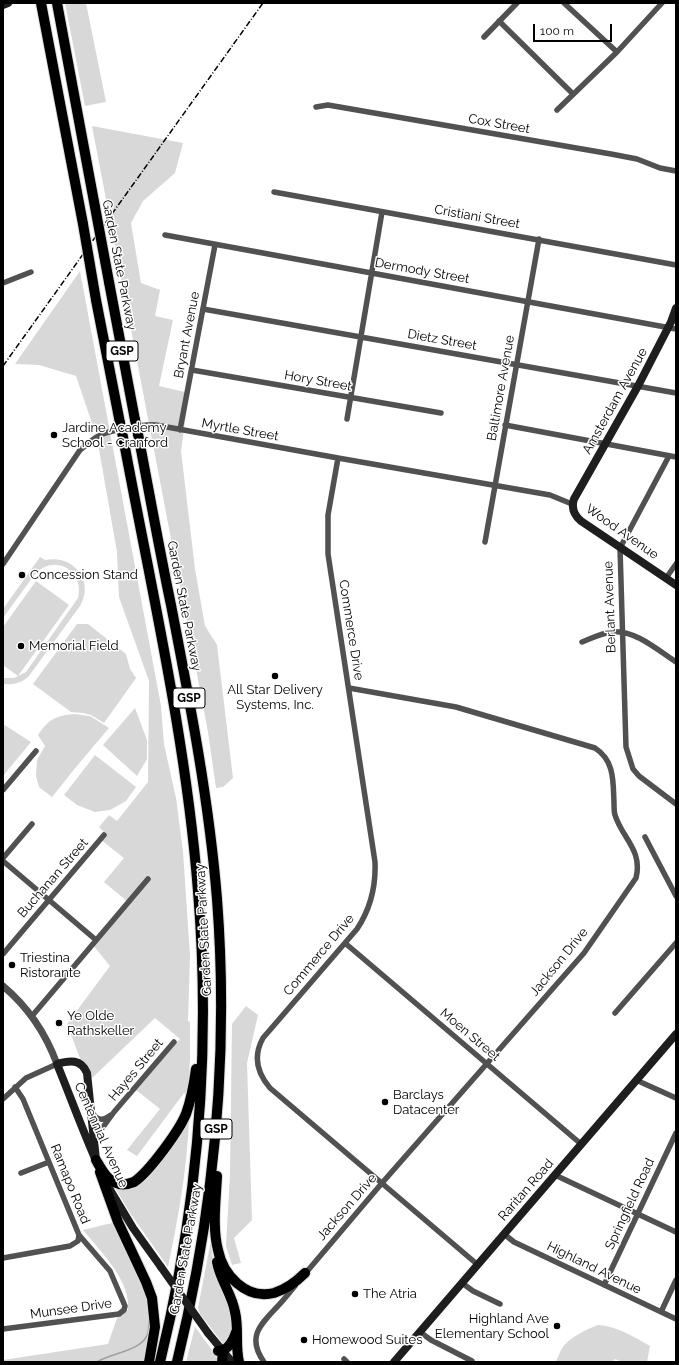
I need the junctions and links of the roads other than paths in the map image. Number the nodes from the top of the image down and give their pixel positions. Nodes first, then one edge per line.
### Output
1 (8, 3) edge
2 (57, 3) edge
3 (517, 3) edge
4 (564, 3) edge
5 (662, 3) edge
6 (3, 5) edge
7 (42, 6) edge
8 (499, 21) junction
9 (484, 37) dead end
10 (617, 52) junction
11 (573, 94) junction
12 (316, 107) dead end
13 (557, 110) dead end
14 (676, 171) edge
15 (274, 192) dead end
16 (382, 212) junction
17 (165, 235) dead end
18 (539, 239) junction
19 (215, 245) junction
20 (676, 265) edge
21 (31, 272) dead end
22 (372, 273) junction
23 (3, 283) edge
24 (528, 302) junction
25 (676, 308) edge
26 (203, 309) junction
27 (672, 328) edge
28 (361, 337) junction
29 (516, 364) junction
30 (192, 370) junction
31 (638, 386) junction
32 (676, 393) edge
33 (350, 397) junction
34 (441, 414) dead end
35 (347, 419) dead end
36 (505, 425) junction
37 (180, 430) junction
38 (605, 443) junction
39 (670, 456) junction
40 (676, 457) edge
41 (338, 458) junction
42 (495, 486) junction
43 (536, 493) joint
44 (572, 504) junction
45 (485, 542) dead end
46 (620, 547) junction
47 (3, 564) edge
48 (676, 564) edge
49 (666, 578) junction
50 (676, 585) edge
51 (622, 632) junction
52 (582, 642) dead end
53 (676, 662) edge
54 (349, 688) junction
55 (36, 751) dead end
56 (3, 790) edge
57 (676, 804) edge
58 (32, 824) dead end
59 (104, 835) dead end
60 (645, 837) dead end
61 (3, 858) edge
62 (3, 861) edge
63 (148, 879) dead end
64 (676, 896) edge
65 (48, 899) junction
66 (96, 940) junction
67 (345, 943) junction
68 (676, 943) edge
69 (3, 954) edge
70 (3, 986) edge
71 (203, 1007) junction
72 (615, 1013) dead end
73 (32, 1016) junction
74 (676, 1034) edge
75 (174, 1042) dead end
76 (58, 1064) junction
77 (488, 1064) junction
78 (636, 1080) junction
79 (219, 1082) junction
80 (15, 1087) junction
81 (676, 1098) edge
82 (3, 1099) edge
83 (91, 1110) junction
84 (114, 1112) junction
85 (676, 1133) edge
86 (94, 1143) junction
87 (581, 1144) junction
88 (96, 1160) junction
89 (49, 1162) junction
90 (20, 1174) dead end
91 (555, 1175) junction
92 (382, 1183) junction
93 (637, 1214) junction
94 (216, 1230) junction
95 (676, 1232) edge
96 (504, 1234) junction
97 (79, 1235) junction
98 (3, 1258) edge
99 (478, 1265) junction
100 (305, 1273) junction
101 (676, 1280) edge
102 (462, 1283) junction
103 (604, 1285) junction
104 (500, 1304) dead end
105 (661, 1312) junction
106 (676, 1319) edge
107 (237, 1322) junction
108 (3, 1329) edge
109 (420, 1332) junction
110 (224, 1358) edge
111 (472, 1361) dead end
112 (149, 1362) edge
113 (160, 1362) edge
114 (177, 1362) edge
115 (240, 1362) edge
116 (264, 1362) edge
117 (394, 1362) edge

1 - 6 main road
2 - 79 highway, Garden State Parkway / GSP, bridge
3 - 8 street
4 - 10 street
5 - 10 street
7 - 71 highway, Garden State Parkway / GSP, bridge
8 - 9 street
8 - 11 street
10 - 11 street
11 - 13 street
12 - 14 street, Cox Street
15 - 16 street, Cristiani Street
16 - 18 street, Cristiani Street
16 - 22 street
17 - 19 street, Dermody Street
18 - 20 street, Cristiani Street
18 - 24 street, Baltimore Avenue
19 - 22 street, Dermody Street
19 - 26 street, Bryant Avenue
21 - 23 street
22 - 24 street, Dermody Street
22 - 28 street
24 - 27 street, Dermody Street
24 - 29 street, Baltimore Avenue
25 - 27 main road, Amsterdam Avenue
26 - 28 street, Dietz Street
26 - 30 street, Bryant Avenue
27 - 31 main road, Amsterdam Avenue
28 - 29 street, Dietz Street
28 - 33 street
29 - 31 street, Dietz Street
29 - 36 street, Baltimore Avenue
30 - 33 street, Hory Street
30 - 37 street, Bryant Avenue
31 - 32 street, Dietz Street
31 - 38 main road, Amsterdam Avenue
33 - 34 street, Hory Street
33 - 35 street
36 - 38 street
36 - 42 street, Baltimore Avenue
37 - 41 street, Myrtle Street
37 - 47 street, Myrtle Street
38 - 39 street
38 - 44 main road, Amsterdam Avenue
39 - 40 street
39 - 46 street, Berlant Avenue
41 - 42 street, Myrtle Street
41 - 54 street, Commerce Drive
42 - 43 street, Myrtle Street
42 - 45 street, Baltimore Avenue
43 - 44 street, Wood Avenue
44 - 46 main road, Wood Avenue
46 - 49 main road, Wood Avenue
46 - 51 street, Berlant Avenue
48 - 49 street
49 - 50 main road, Wood Avenue
51 - 52 street
51 - 53 street
51 - 57 street, Berlant Avenue
54 - 67 street, Commerce Drive
54 - 77 street, Jackson Drive
55 - 56 street
58 - 61 street
59 - 65 street, Buchanan Street
60 - 64 street
62 - 65 street
63 - 66 street
65 - 66 street
65 - 69 street, Buchanan Street
66 - 73 street
67 - 77 street, Moen Street
67 - 92 street, Commerce Drive
68 - 72 street
70 - 73 street, Centennial Avenue
71 - 88 highway
71 - 113 highway, Garden State Parkway / GSP
73 - 76 street, Centennial Avenue
74 - 78 main road, Raritan Road
75 - 84 street, Hayes Street
76 - 80 street
76 - 83 main road
76 - 88 main road, Centennial Avenue
77 - 87 street, Moen Street
77 - 92 street, Jackson Drive
78 - 81 street
78 - 87 main road, Raritan Road
79 - 94 highway
79 - 114 highway, Garden State Parkway / GSP
80 - 82 street
80 - 89 street, Ramapo Road
83 - 84 street, Hayes Street
83 - 86 main road
84 - 86 street, Hayes Street
85 - 93 street, Springfield Road
86 - 88 main road
87 - 91 main road, Raritan Road
88 - 110 main road, Centennial Avenue, bridge
88 - 112 highway
89 - 90 street
89 - 97 street, Ramapo Road
91 - 93 street
91 - 96 main road, Raritan Road
92 - 99 street, Commerce Drive
92 - 100 street, Jackson Drive
93 - 95 street
93 - 103 street, Springfield Road
94 - 100 highway
94 - 107 highway
96 - 99 main road, Raritan Road
96 - 103 street, Highland Avenue
97 - 98 street, Ramapo Road
97 - 108 street, Munsee Drive
99 - 102 main road, Raritan Road
100 - 116 street, Jackson Drive
101 - 105 street
102 - 104 street
102 - 109 main road, Raritan Road
103 - 105 street, Highland Avenue
105 - 106 street, Highland Avenue
107 - 110 highway
107 - 115 highway
109 - 111 street
109 - 117 main road, Raritan Road

